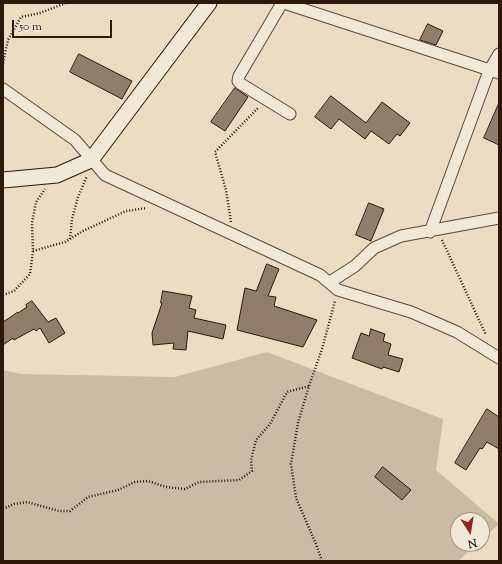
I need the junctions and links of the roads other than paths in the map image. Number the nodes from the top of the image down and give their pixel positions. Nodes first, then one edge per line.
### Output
1 (209, 3) edge
2 (283, 3) edge
3 (499, 54) edge
4 (494, 72) edge
5 (3, 89) edge
6 (290, 114) dead end
7 (91, 160) junction
8 (3, 180) edge
9 (499, 218) edge
10 (430, 232) junction
11 (330, 282) junction
12 (497, 356) edge

1 - 7 main road
2 - 4 street
2 - 6 street
3 - 4 street
4 - 10 street
5 - 7 street
7 - 8 main road
7 - 11 street
9 - 10 street
10 - 11 street
11 - 12 street

